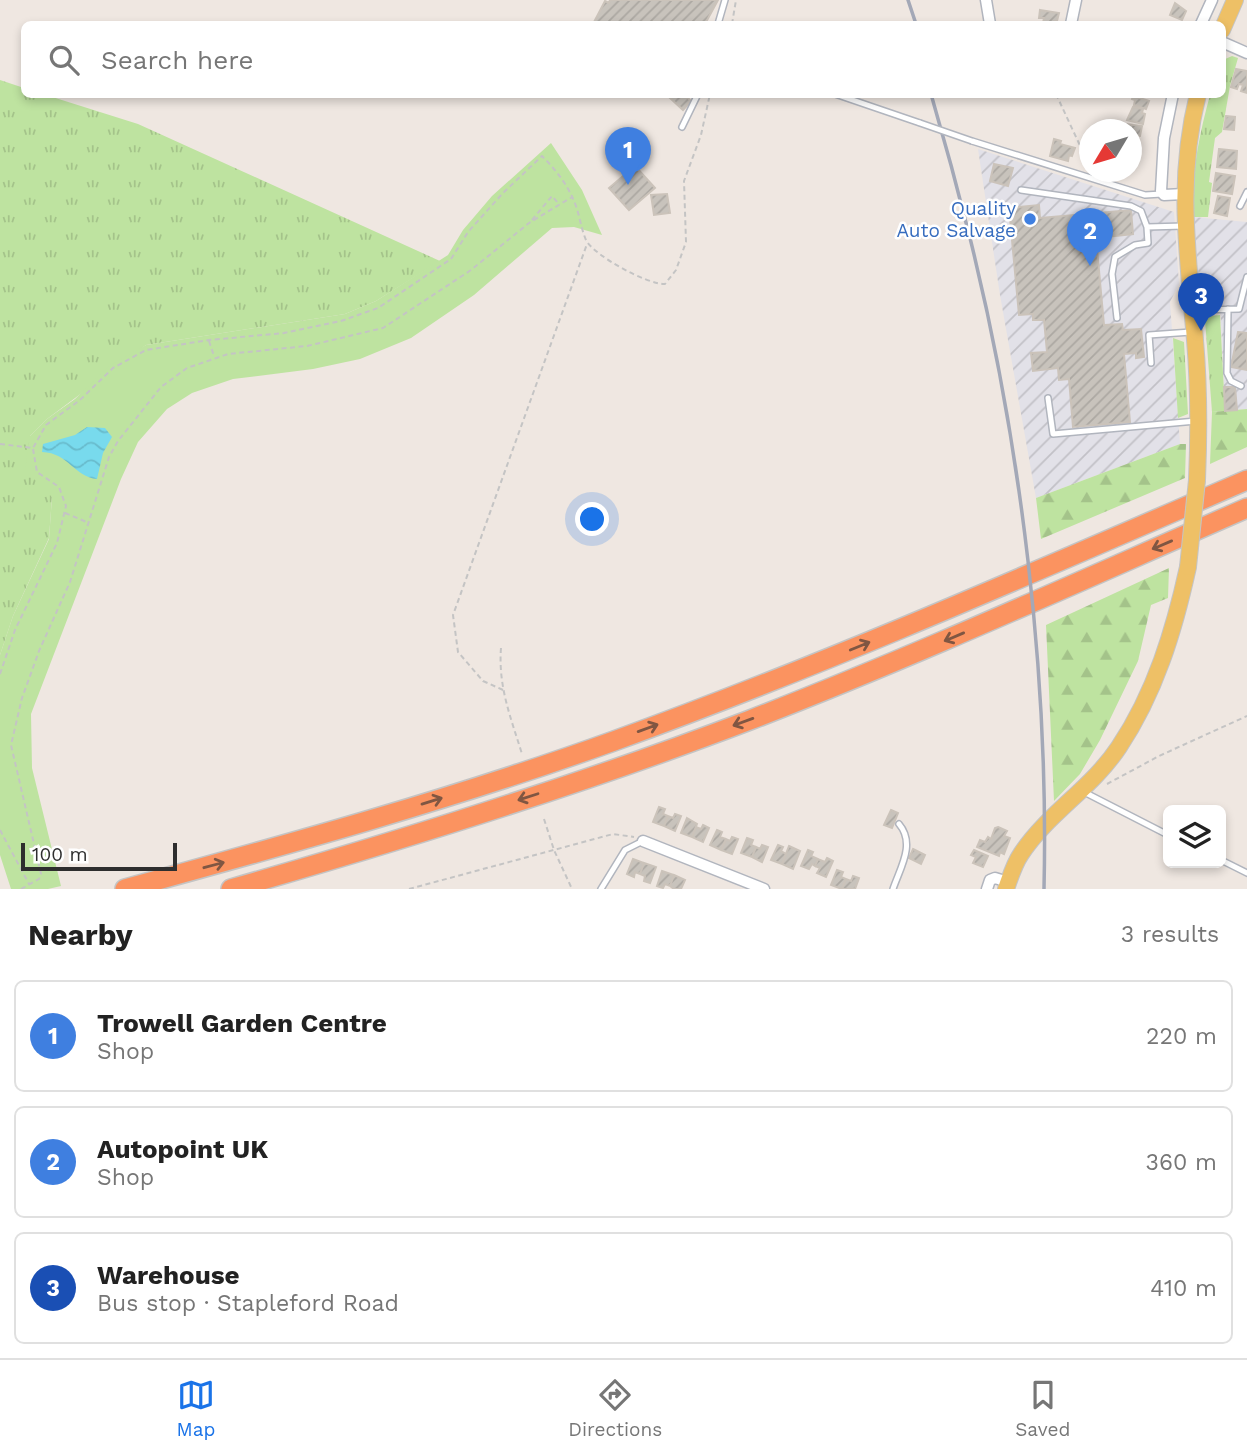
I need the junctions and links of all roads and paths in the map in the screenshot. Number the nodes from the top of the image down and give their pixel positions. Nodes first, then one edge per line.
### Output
1 (725, 0) edge
2 (736, 0) edge
3 (986, 0) edge
4 (1076, 0) edge
5 (1212, 0) edge
6 (1235, 0) edge
7 (719, 21) edge
8 (732, 21) edge
9 (990, 21) edge
10 (1072, 21) edge
11 (1202, 21) edge
12 (1226, 22) edge
13 (1226, 43) edge
14 (1247, 52) edge
15 (696, 98) edge
16 (709, 98) edge
17 (847, 98) edge
18 (1058, 98) edge
19 (1172, 98) edge
20 (1197, 98) edge
21 (681, 127) dead end
22 (1079, 143) edge
23 (1021, 190) dead end
24 (1247, 192) edge
25 (1162, 194) junction
26 (1184, 194) junction
27 (572, 197) junction
28 (559, 204) junction
29 (1240, 206) dead end
30 (529, 223) junction
31 (1184, 226) junction
32 (1147, 227) junction
33 (587, 243) junction
34 (1247, 277) edge
35 (1228, 309) junction
36 (1192, 310) junction
37 (1117, 318) dead end
38 (1194, 331) junction
39 (209, 340) junction
40 (215, 357) junction
41 (1151, 363) dead end
42 (1241, 386) dead end
43 (1048, 398) dead end
44 (1199, 420) junction
45 (0, 444) edge
46 (33, 448) junction
47 (1247, 480) edge
48 (1247, 509) edge
49 (64, 513) junction
50 (89, 523) junction
51 (502, 648) dead end
52 (0, 674) edge
53 (503, 690) junction
54 (1247, 716) edge
55 (522, 754) dead end
56 (1085, 793) junction
57 (544, 819) dead end
58 (899, 824) dead end
59 (0, 832) edge
60 (1163, 832) edge
61 (643, 841) junction
62 (554, 850) junction
63 (1226, 862) edge
64 (1247, 873) edge
65 (30, 885) junction
66 (1007, 886) edge
67 (20, 889) edge
68 (125, 889) edge
69 (231, 889) edge
70 (409, 889) edge
71 (572, 889) edge
72 (601, 889) edge
73 (764, 889) edge
74 (893, 889) edge
75 (987, 889) edge

1 - 7 lane
2 - 8 path
3 - 9 street
4 - 10 street
5 - 11 street
6 - 12 main road
13 - 14 street
15 - 21 lane
16 - 33 path
17 - 25 lane, bridge
18 - 22 path
19 - 25 street
20 - 26 main road
23 - 32 lane
24 - 29 lane
25 - 26 street
26 - 31 main road
27 - 28 path
27 - 33 path
27 - 39 path
28 - 30 path
28 - 30 path
30 - 40 path
31 - 32 lane
31 - 36 main road
32 - 37 lane
33 - 53 path
34 - 35 lane
35 - 36 lane
35 - 42 lane
36 - 38 main road
38 - 41 lane
38 - 44 main road
39 - 40 path
39 - 46 path
40 - 50 path
43 - 44 lane
44 - 56 main road, bridge
45 - 46 path
46 - 49 path
68 -> 47 highway
48 -> 69 highway
49 - 50 path
49 - 52 path
50 - 65 path
51 - 53 path
53 - 55 path
54 - 56 path
56 - 60 lane
56 - 66 main road
57 - 62 path
58 - 74 lane
59 - 65 path
61 - 62 path
61 - 72 lane
61 - 73 street
62 - 70 path
62 - 71 path
63 - 64 lane
65 - 67 path
66 - 75 street

